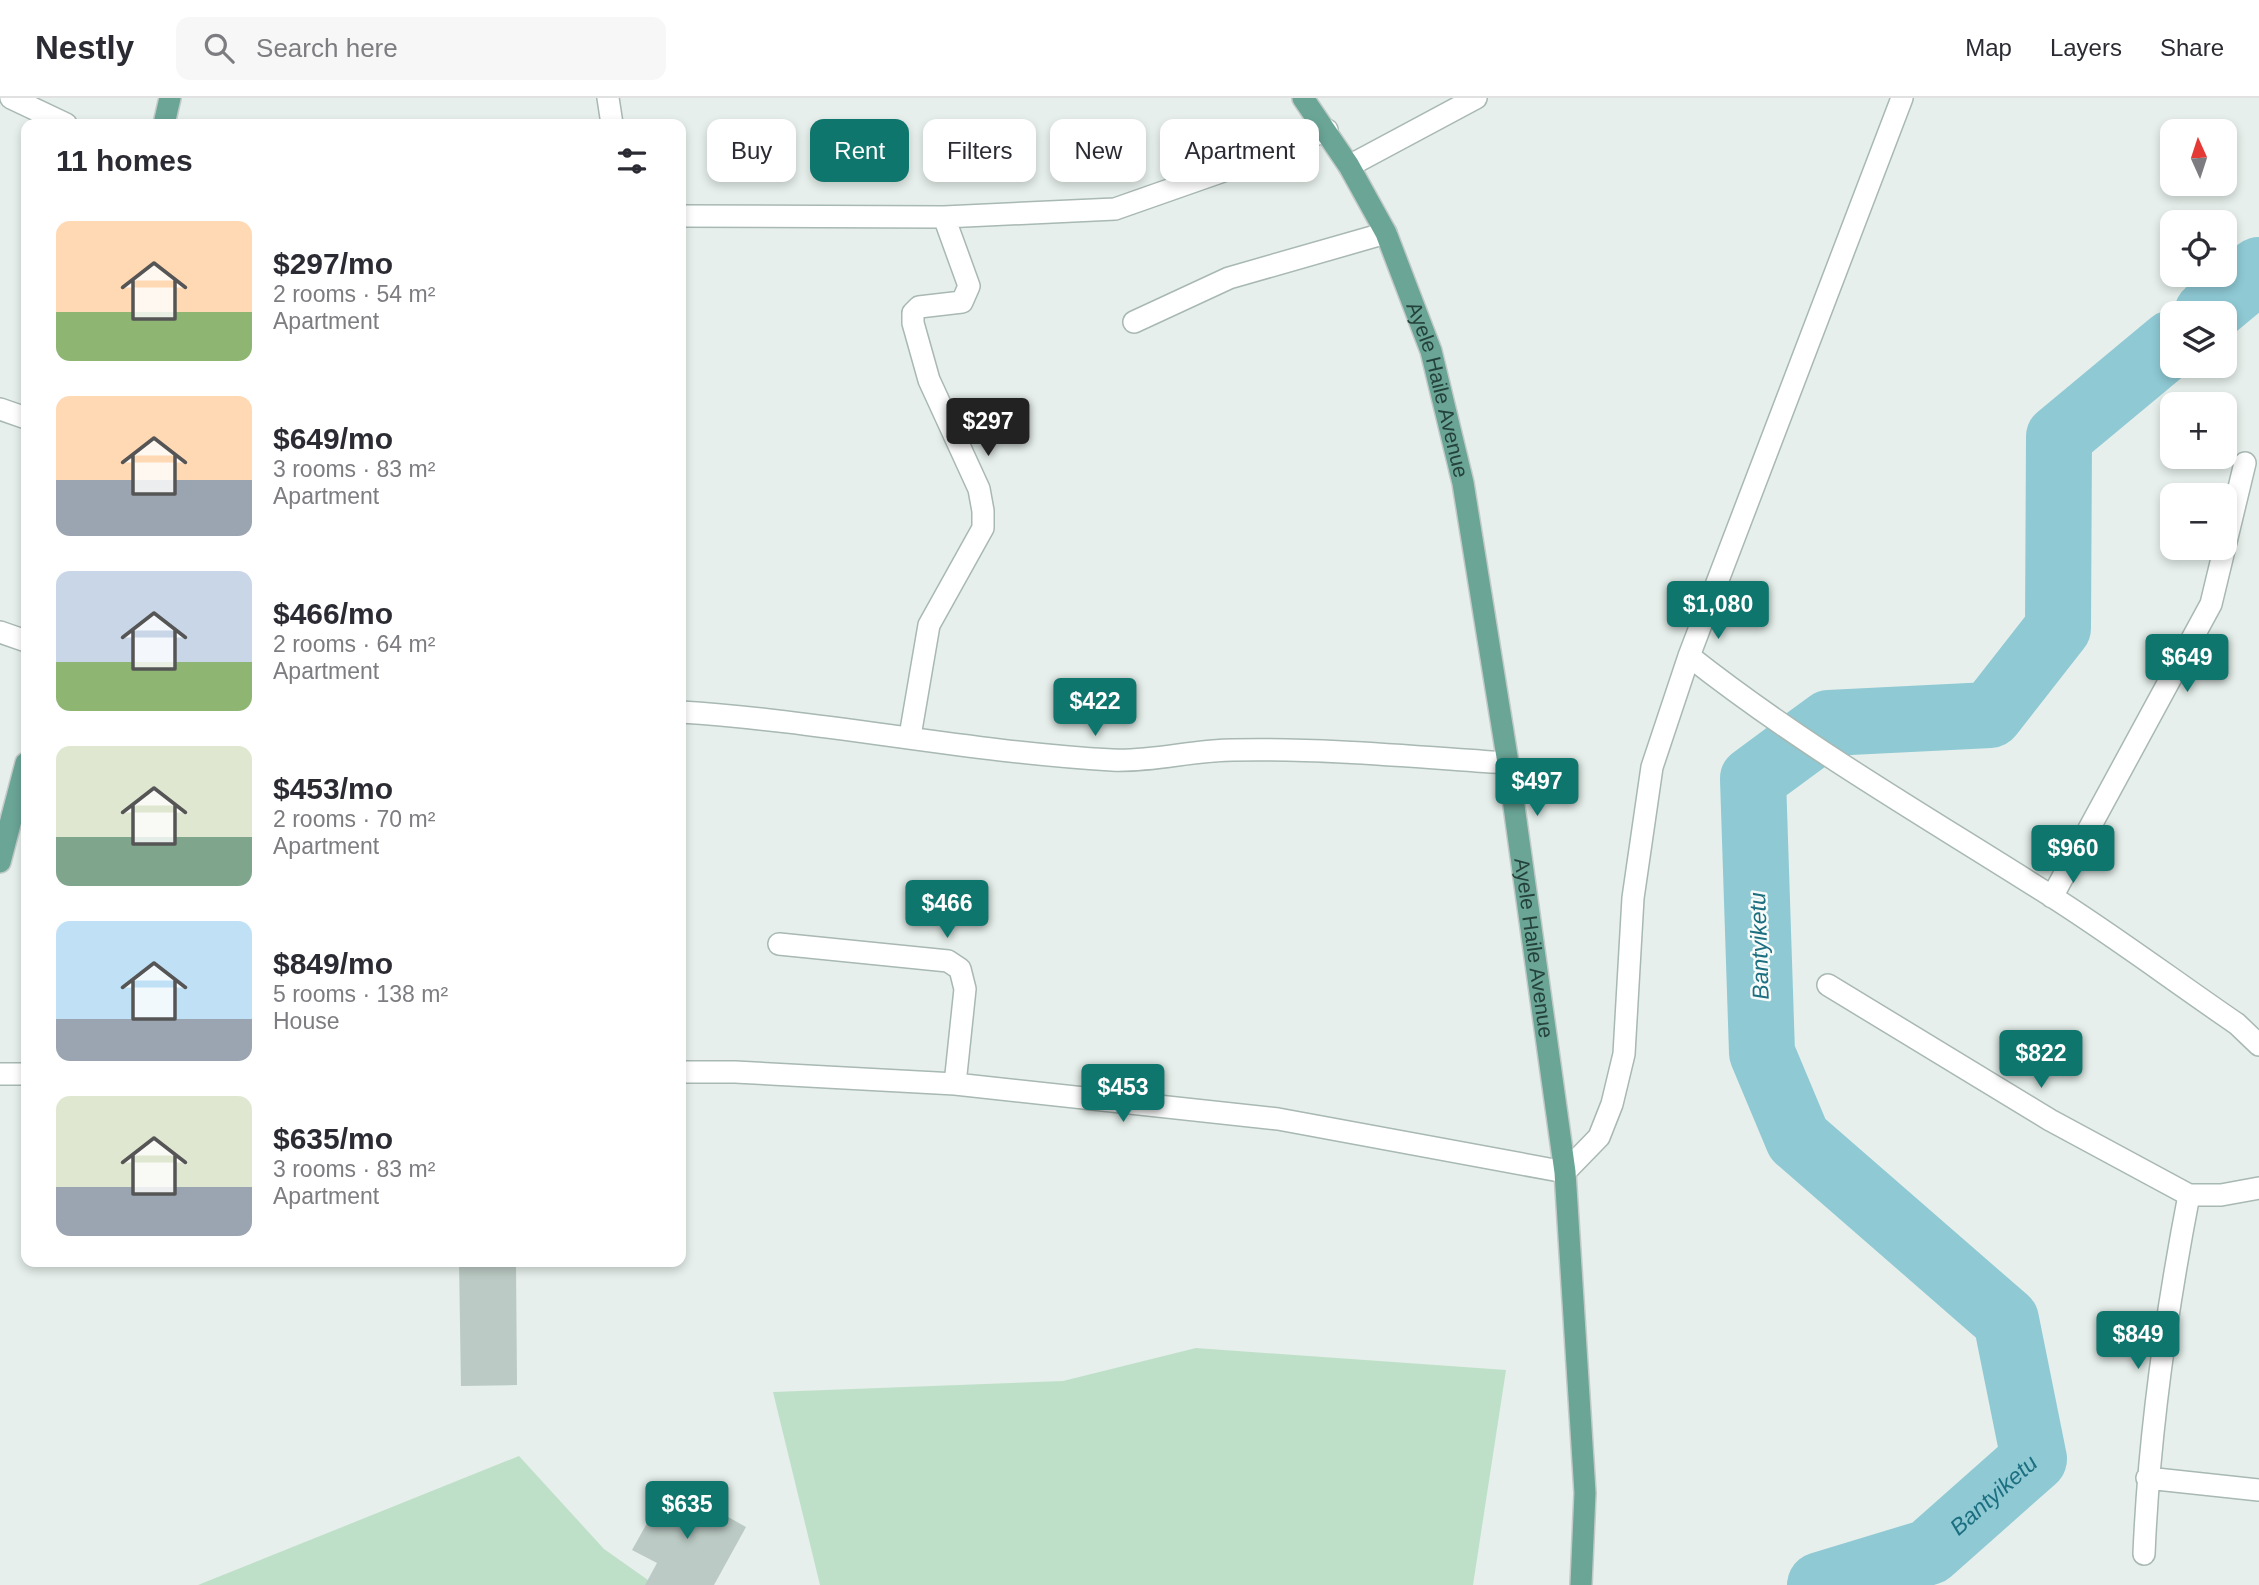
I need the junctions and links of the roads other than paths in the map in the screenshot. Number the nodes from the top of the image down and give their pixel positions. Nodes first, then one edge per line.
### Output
1 (11, 98) edge
2 (170, 98) edge
3 (608, 98) edge
4 (1303, 98) edge
5 (1476, 98) edge
6 (1902, 98) edge
7 (55, 119) edge
8 (165, 119) edge
9 (611, 119) edge
10 (1327, 130) junction
11 (1349, 166) junction
12 (686, 216) edge
13 (944, 217) junction
14 (1386, 233) junction
15 (1134, 323) dead end
16 (0, 409) edge
17 (21, 416) edge
18 (2245, 463) dead end
19 (0, 632) edge
20 (21, 640) edge
21 (1689, 656) junction
22 (686, 713) edge
23 (910, 736) junction
24 (1508, 762) junction
25 (21, 782) edge
26 (0, 862) edge
27 (2052, 897) junction
28 (779, 944) dead end
29 (1828, 985) dead end
30 (2259, 1045) edge
31 (686, 1072) edge
32 (0, 1074) edge
33 (21, 1074) edge
34 (955, 1084) junction
35 (1565, 1172) junction
36 (2259, 1188) edge
37 (2189, 1195) junction
38 (2147, 1478) junction
39 (2259, 1490) edge
40 (2144, 1555) dead end
41 (1581, 1585) edge

1 - 7 street
2 - 8 main road
3 - 9 street
4 - 10 main road, Ayele Haile Avenue
5 - 11 street
6 - 21 street
10 - 11 main road, Ayele Haile Avenue
10 - 13 street
11 - 14 main road, Ayele Haile Avenue
12 - 13 street
13 - 23 street
14 - 15 street
14 - 24 main road, Ayele Haile Avenue
16 - 17 street
18 - 27 street
19 - 20 street
21 - 27 street
21 - 35 street
22 - 23 street
23 - 24 street
24 - 35 main road, Ayele Haile Avenue
25 - 26 main road
27 - 30 street
28 - 34 street
29 - 37 street
31 - 34 street
32 - 33 street
34 - 35 street
35 - 41 main road, Ayele Haile Avenue
36 - 37 street
37 - 38 street
38 - 39 street
38 - 40 street

